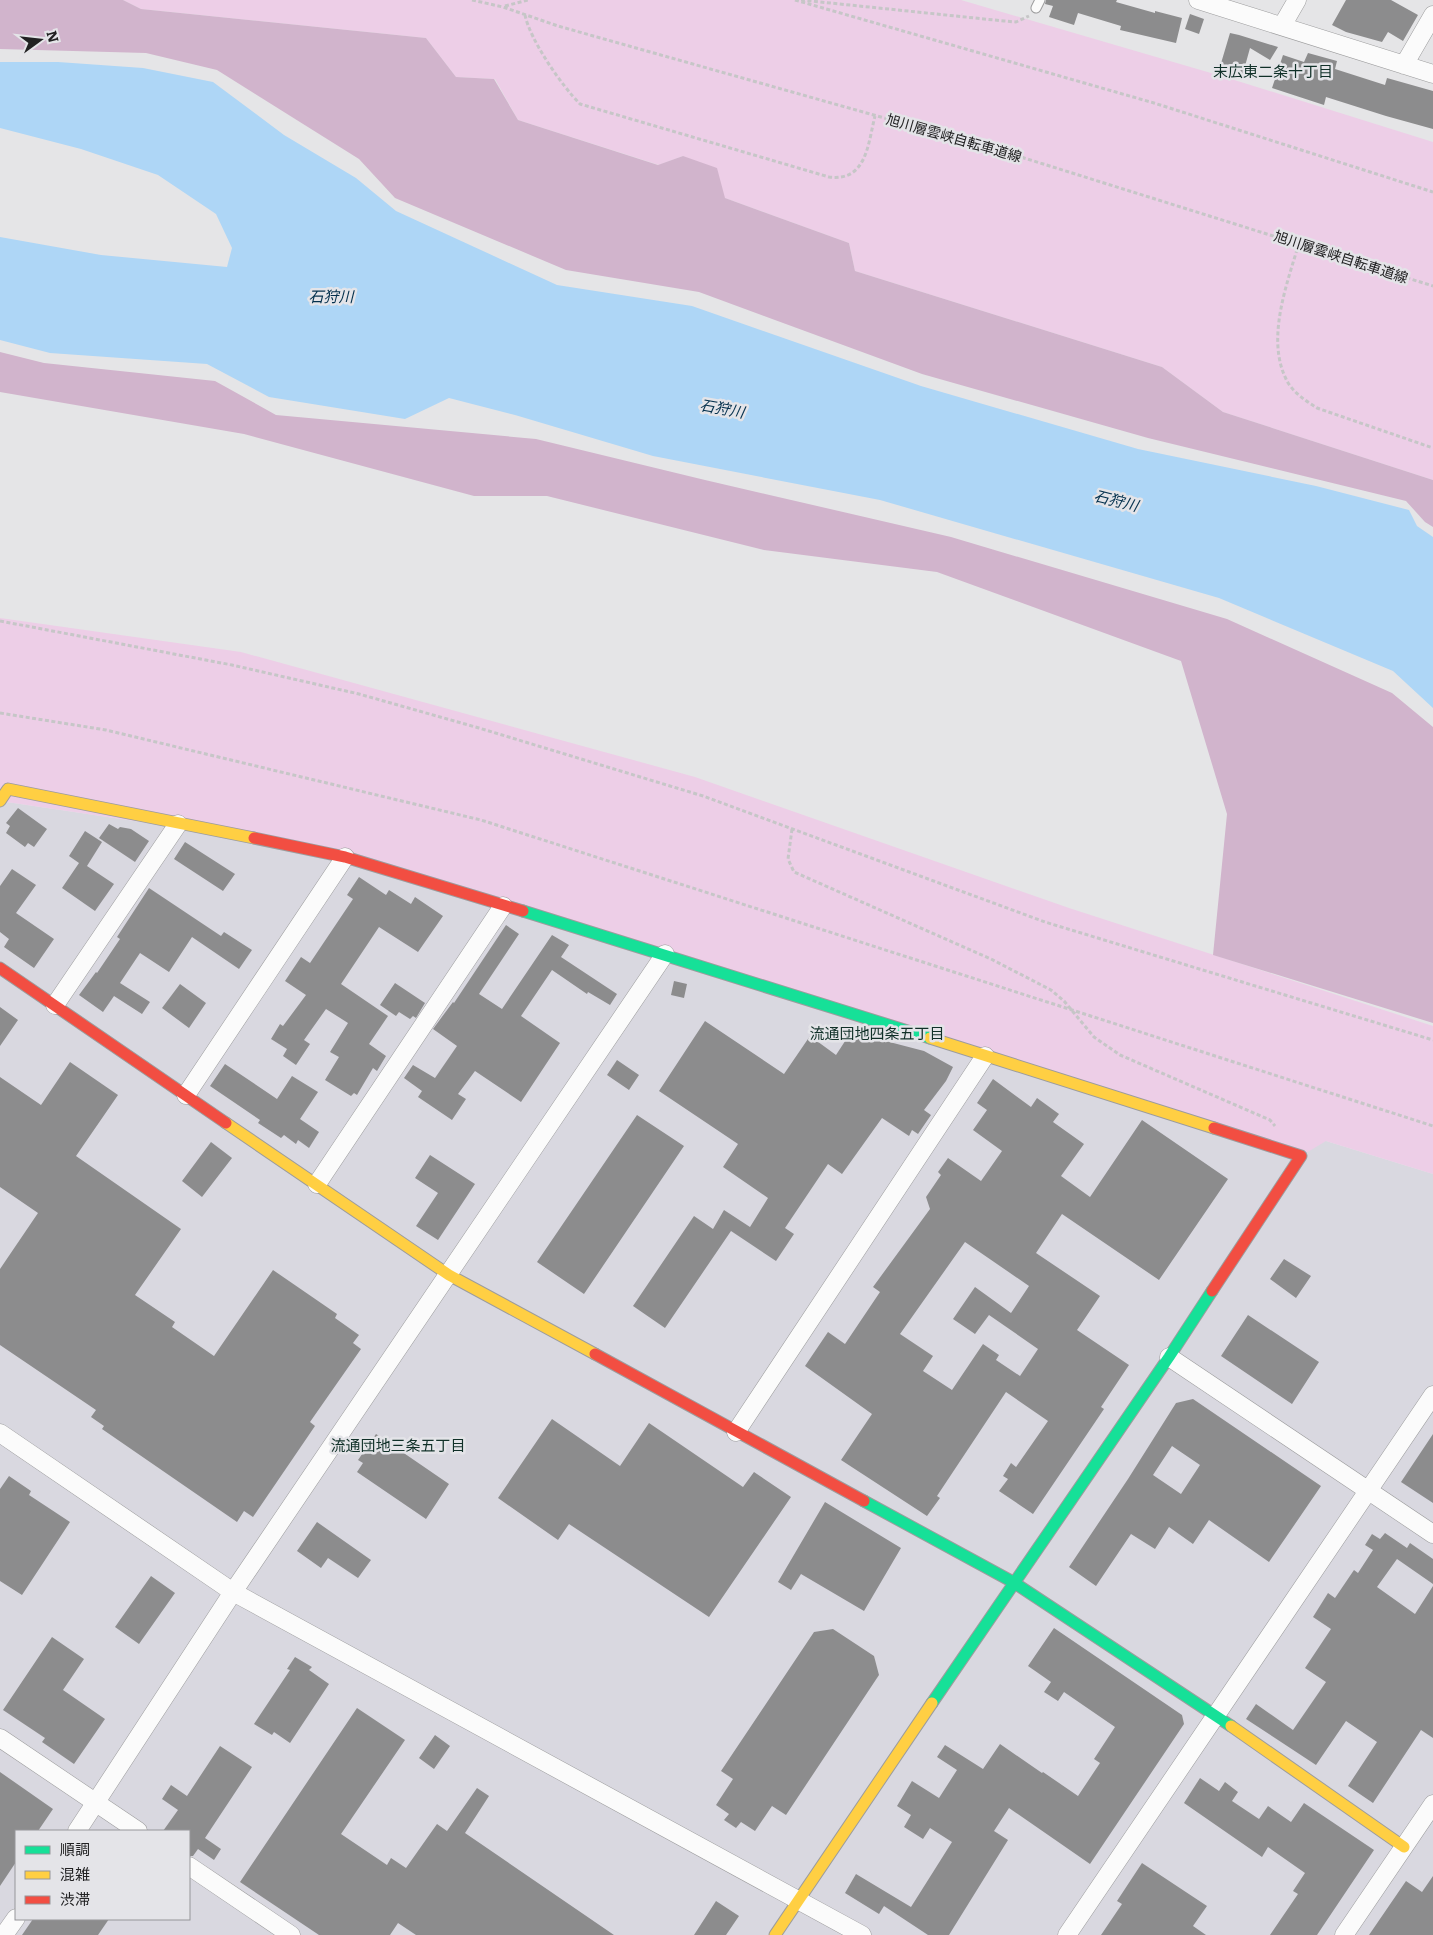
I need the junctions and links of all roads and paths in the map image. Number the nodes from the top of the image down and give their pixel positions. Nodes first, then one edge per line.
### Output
1 (472, 0) edge
2 (528, 0) edge
3 (794, 0) edge
4 (800, 0) edge
5 (1198, 0) edge
6 (1297, 0) edge
7 (1038, 4) edge
8 (503, 7) junction
9 (525, 15) junction
10 (1433, 15) edge
11 (1282, 26) junction
12 (1404, 65) junction
13 (1433, 74) edge
14 (875, 116) junction
15 (1433, 192) edge
16 (1299, 243) junction
17 (1433, 286) edge
18 (1433, 448) edge
19 (0, 621) edge
20 (0, 713) edge
21 (0, 801) edge
22 (178, 824) junction
23 (792, 829) junction
24 (345, 857) junction
25 (503, 906) junction
26 (665, 954) junction
27 (0, 968) edge
28 (55, 1005) junction
29 (1072, 1011) junction
30 (1433, 1040) edge
31 (985, 1056) junction
32 (186, 1095) junction
33 (1433, 1126) edge
34 (1289, 1152) junction
35 (317, 1184) junction
36 (449, 1274) junction
37 (1169, 1357) junction
38 (1433, 1395) edge
39 (736, 1432) junction
40 (0, 1433) edge
41 (1368, 1489) junction
42 (1433, 1534) edge
43 (1013, 1582) junction
44 (233, 1592) junction
45 (1215, 1715) junction
46 (0, 1738) edge
47 (96, 1803) junction
48 (1433, 1804) edge
49 (78, 1830) edge
50 (136, 1830) edge
51 (1404, 1847) junction
52 (190, 1867) edge
53 (798, 1901) junction
54 (15, 1919) edge
55 (4, 1935) edge
56 (292, 1935) edge
57 (775, 1935) edge
58 (862, 1935) edge
59 (1068, 1935) edge
60 (1344, 1935) edge

1 - 8 path, 旭川層雲峡自転車道線
2 - 8 path
3 - 15 path
4 - 7 path
5 - 11 street
6 - 11 street
8 - 9 path, 旭川層雲峡自転車道線
9 - 14 path, 旭川層雲峡自転車道線
9 - 14 path
10 - 12 street
11 - 12 street
12 - 13 street
14 - 16 path, 旭川層雲峡自転車道線
16 - 17 path, 旭川層雲峡自転車道線
16 - 18 path
19 - 23 path
20 - 29 path
21 - 22 street
22 - 24 street
22 - 28 street
23 - 29 path
23 - 30 path
24 - 25 street
24 - 32 street
25 - 26 street
25 - 35 street
26 - 31 street
26 - 36 street
27 - 28 street
28 - 32 street
29 - 33 path
29 - 34 path
31 - 34 street
31 - 39 street
32 - 35 street
34 - 37 street
35 - 36 street
36 - 39 street
36 - 44 street
37 - 41 street
37 - 43 street
38 - 41 street
39 - 43 street
40 - 44 street
41 - 42 street
41 - 45 street
43 - 45 street
43 - 53 street
44 - 47 street
44 - 53 street
45 - 51 street
45 - 59 street
46 - 47 street
47 - 49 street
47 - 50 street
48 - 51 street
51 - 60 street
52 - 56 street
53 - 57 street
53 - 58 street
54 - 55 street

